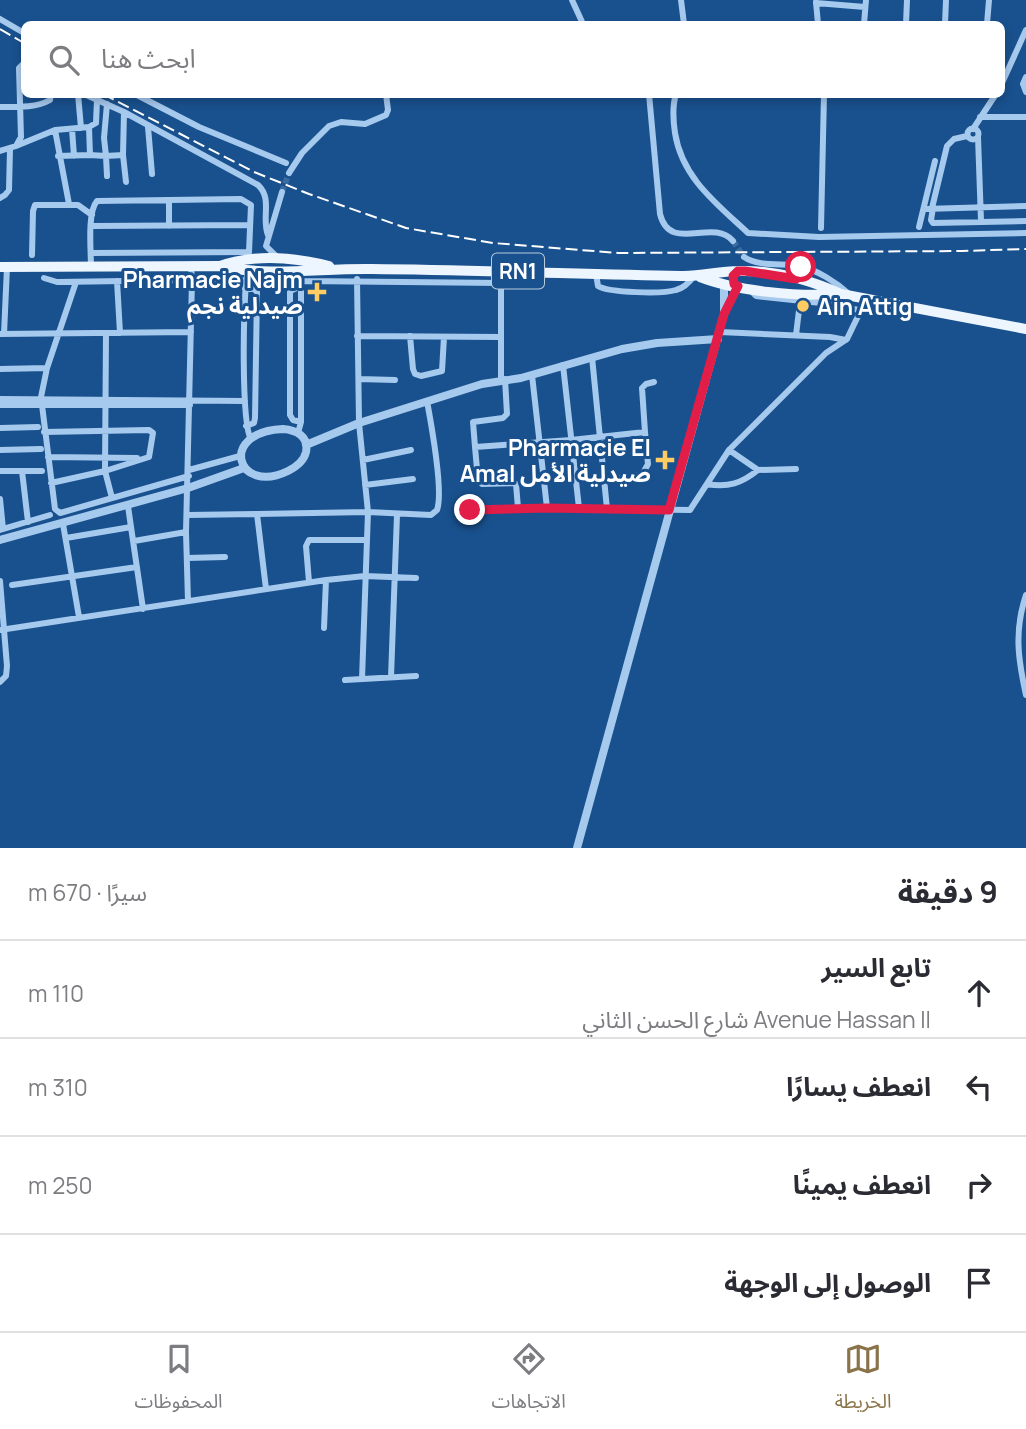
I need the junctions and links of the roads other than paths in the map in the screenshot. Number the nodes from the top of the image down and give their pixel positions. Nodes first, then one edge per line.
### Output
1 (572, 0) edge
2 (681, 0) edge
3 (907, 0) edge
4 (946, 0) edge
5 (989, 0) edge
6 (815, 1) edge
7 (866, 3) edge
8 (0, 19) edge
9 (582, 21) edge
10 (684, 21) edge
11 (818, 21) edge
12 (864, 21) edge
13 (906, 21) edge
14 (945, 21) edge
15 (987, 21) edge
16 (1026, 30) edge
17 (21, 31) edge
18 (21, 66) edge
19 (1005, 76) edge
20 (1026, 77) edge
21 (1026, 92) edge
22 (21, 94) edge
23 (21, 98) edge
24 (49, 98) edge
25 (79, 98) edge
26 (93, 98) edge
27 (143, 98) edge
28 (386, 98) edge
29 (649, 98) edge
30 (675, 98) edge
31 (824, 98) edge
32 (993, 98) edge
33 (97, 100) junction
34 (107, 104) junction
35 (0, 107) edge
36 (22, 107) junction
37 (124, 112) junction
38 (1026, 116) edge
39 (980, 117) junction
40 (85, 127) junction
41 (148, 127) junction
42 (72, 129) junction
43 (973, 129) junction
44 (55, 130) junction
45 (967, 136) junction
46 (978, 137) junction
47 (13, 147) junction
48 (0, 151) edge
49 (90, 155) junction
50 (123, 155) junction
51 (58, 156) junction
52 (74, 156) junction
53 (106, 156) junction
54 (934, 161) dead end
55 (286, 163) dead end
56 (289, 173) tunnel mouth
57 (152, 174) dead end
58 (107, 176) dead end
59 (0, 181) edge
60 (9, 181) junction
61 (126, 182) dead end
62 (282, 192) tunnel mouth
63 (0, 198) edge
64 (169, 200) junction
65 (69, 204) junction
66 (1026, 206) edge
67 (981, 207) junction
68 (930, 209) junction
69 (92, 215) junction
70 (981, 221) junction
71 (1026, 221) edge
72 (250, 225) junction
73 (92, 226) junction
74 (169, 226) junction
75 (821, 228) dead end
76 (919, 228) dead end
77 (1026, 233) edge
78 (268, 235) junction
79 (733, 241) tunnel mouth
80 (267, 246) junction
81 (91, 253) junction
82 (32, 255) dead end
83 (744, 257) tunnel mouth
84 (254, 259) junction
85 (279, 259) junction
86 (302, 260) junction
87 (191, 266) junction
88 (219, 266) junction
89 (792, 266) junction
90 (3, 267) edge
91 (91, 267) junction
92 (337, 268) junction
93 (358, 268) junction
94 (502, 271) junction
95 (738, 271) junction
96 (596, 274) junction
97 (247, 276) junction
98 (696, 276) junction
99 (44, 278) dead end
100 (301, 279) junction
101 (192, 280) junction
102 (357, 280) junction
103 (800, 280) junction
104 (117, 281) junction
105 (76, 282) junction
106 (501, 282) junction
107 (3, 284) edge
108 (732, 285) junction
109 (245, 289) junction
110 (846, 295) junction
111 (801, 298) junction
112 (871, 299) junction
113 (861, 310) junction
114 (724, 314) junction
115 (1026, 329) edge
116 (191, 332) junction
117 (106, 333) junction
118 (120, 333) junction
119 (2, 334) edge
120 (58, 334) junction
121 (796, 335) junction
122 (357, 336) junction
123 (410, 336) junction
124 (719, 336) junction
125 (444, 337) junction
126 (500, 337) junction
127 (846, 340) junction
128 (244, 352) junction
129 (255, 352) junction
130 (289, 356) junction
131 (300, 356) junction
132 (592, 357) junction
133 (563, 365) junction
134 (47, 368) junction
135 (0, 369) edge
136 (532, 375) junction
137 (359, 379) junction
138 (395, 380) dead end
139 (503, 380) junction
140 (654, 382) dead end
141 (0, 399) edge
142 (41, 401) junction
143 (107, 401) junction
144 (245, 401) junction
145 (427, 401) junction
146 (190, 402) junction
147 (0, 405) edge
148 (301, 422) junction
149 (359, 423) junction
150 (246, 426) junction
151 (37, 427) dead end
152 (0, 428) edge
153 (106, 430) junction
154 (44, 432) junction
155 (645, 432) junction
156 (298, 433) junction
157 (601, 437) junction
158 (251, 439) junction
159 (572, 440) junction
160 (540, 443) junction
161 (306, 445) junction
162 (475, 447) junction
163 (41, 449) dead end
164 (0, 450) edge
165 (411, 450) dead end
166 (729, 450) junction
167 (240, 456) junction
168 (48, 457) junction
169 (105, 457) junction
170 (143, 459) junction
171 (363, 460) junction
172 (244, 468) junction
173 (796, 469) dead end
174 (758, 470) junction
175 (0, 471) edge
176 (22, 471) junction
177 (42, 471) dead end
178 (105, 471) junction
179 (189, 473) junction
180 (413, 480) dead end
181 (604, 480) junction
182 (51, 483) junction
183 (707, 484) junction
184 (365, 485) junction
185 (188, 488) junction
186 (112, 498) junction
187 (0, 499) edge
188 (128, 506) junction
189 (518, 508) junction
190 (547, 508) junction
191 (579, 508) junction
192 (607, 509) junction
193 (470, 510) dead end
194 (669, 510) junction
195 (368, 512) junction
196 (257, 514) junction
197 (50, 515) dead end
198 (187, 515) junction
199 (397, 515) junction
200 (28, 522) junction
201 (63, 524) junction
202 (131, 527) junction
203 (1, 529) edge
204 (187, 532) junction
205 (66, 538) junction
206 (0, 540) edge
207 (367, 540) junction
208 (134, 541) junction
209 (225, 557) dead end
210 (187, 558) junction
211 (137, 567) junction
212 (365, 576) junction
213 (72, 577) junction
214 (395, 577) junction
215 (416, 578) dead end
216 (326, 580) junction
217 (0, 581) edge
218 (309, 582) junction
219 (12, 585) dead end
220 (266, 589) junction
221 (1026, 595) edge
222 (188, 601) junction
223 (1, 609) edge
224 (143, 609) junction
225 (79, 617) junction
226 (324, 628) dead end
227 (2, 630) edge
228 (3, 652) edge
229 (416, 676) dead end
230 (391, 677) junction
231 (362, 679) junction
232 (345, 680) dead end
233 (0, 682) edge
234 (1026, 695) edge
235 (577, 848) edge

1 - 9 street
2 - 10 street
3 - 13 street
4 - 14 street
5 - 15 street
6 - 7 street
6 - 11 street
7 - 12 street
8 - 17 street
16 - 19 street
18 - 22 street
20 - 21 street
23 - 36 street
24 - 36 street
25 - 40 street
26 - 33 street
27 - 55 street
28 - 56 street
29 - 79 street
30 - 77 street
31 - 75 street
32 - 39 street
33 - 34 street
33 - 40 street
34 - 37 street
34 - 53 street
35 - 36 street
36 - 47 street
37 - 41 street
37 - 50 street
38 - 39 street
39 - 43 street
40 - 42 street
40 - 49 street
41 - 57 street
41 - 78 street
42 - 44 street
42 - 52 street
43 - 45 street
43 - 46 street
44 - 47 street
44 - 51 street
45 - 46 street
45 - 68 street
46 - 67 street
47 - 48 street
47 - 60 street
49 - 52 street
49 - 53 street
50 - 53 street
50 - 61 street
51 - 52 street
51 - 65 street
53 - 58 street
54 - 68 street
59 - 60 street
60 - 63 street
62 - 78 street
64 - 69 street
64 - 72 street
64 - 74 street
65 - 69 street
65 - 82 street
66 - 67 street
67 - 68 street
67 - 70 street
68 - 70 street
68 - 76 street
69 - 73 street
70 - 71 street
72 - 74 street
72 - 81 street
73 - 74 street
73 - 81 street
78 - 80 street
80 - 84 street
80 - 85 street
81 - 91 street
83 - 89 street
84 - 85 main road, RN1
84 - 88 main road, RN1
84 - 97 main road
85 - 86 main road, RN1
86 - 92 main road, RN1
86 - 100 main road
87 - 88 main road, RN1
87 - 91 main road, RN1
87 - 101 street
88 - 97 main road, RN1
89 - 103 street
89 - 110 street
90 - 91 main road, RN1
90 - 107 street
92 - 93 main road, RN1
92 - 100 main road, RN1
93 - 94 main road, RN1
93 - 102 street
94 - 96 main road, RN1
94 - 106 street
95 - 98 main road, RN1
95 - 103 main road, RN1
95 - 108 main road
96 - 98 main road, RN1
96 - 98 street
97 - 100 main road, RN1
97 - 101 street
97 - 109 street
98 - 108 main road, RN1
99 - 105 street
100 - 102 street
100 - 130 street
100 - 131 street
101 - 104 street
101 - 116 street
102 - 106 street
102 - 122 street
103 - 110 main road, RN1
103 - 111 main road
104 - 105 street
104 - 118 street
105 - 120 street
106 - 126 street
107 - 119 street
108 - 111 main road, RN1
108 - 114 street
108 - 114 street
109 - 128 street
109 - 129 street
110 - 111 main road, RN1
110 - 112 main road, RN1
111 - 113 street
111 - 121 street
112 - 113 street
112 - 115 main road, RN1
113 - 127 street
114 - 124 street
116 - 118 street
116 - 146 street
117 - 118 street
117 - 120 street
117 - 143 street
119 - 120 street
120 - 134 street
121 - 124 street
121 - 127 street
122 - 123 street
122 - 137 street
123 - 125 street
123 - 125 street
124 - 132 street
124 - 194 street
125 - 126 street
126 - 139 street
127 - 166 street
128 - 129 street
128 - 144 street
129 - 150 street
130 - 131 street
130 - 148 street
131 - 148 street
132 - 133 street
132 - 157 street
133 - 136 street
133 - 159 street
134 - 135 street
134 - 142 street
136 - 139 street
136 - 160 street
137 - 138 street
137 - 149 street
139 - 145 street
139 - 162 street
140 - 155 street
141 - 142 street
142 - 143 street
142 - 147 street
142 - 154 street
143 - 146 street
143 - 153 street
144 - 146 street
144 - 150 street
145 - 149 street
145 - 199 street
146 - 179 street
148 - 156 street
149 - 161 street
149 - 171 street
150 - 158 street
151 - 152 street
153 - 154 street
153 - 169 street
153 - 170 street
154 - 168 street
155 - 157 street
155 - 181 street
156 - 158 street
156 - 161 street
157 - 159 street
157 - 181 street
158 - 167 street
159 - 160 street
159 - 191 street
160 - 162 street
160 - 190 street
161 - 172 street
162 - 189 street
163 - 164 street
165 - 171 street
166 - 174 street
166 - 183 street
167 - 172 street
167 - 179 street
168 - 169 street
168 - 182 street
169 - 170 street
169 - 178 street
170 - 178 street
171 - 184 street
172 - 185 street
173 - 174 street
174 - 183 street
175 - 176 street
176 - 177 street
176 - 200 street
178 - 182 street
178 - 186 street
179 - 185 street
179 - 186 street
180 - 184 street
181 - 192 street
182 - 186 street
183 - 194 street
184 - 195 street
185 - 188 street
185 - 198 street
187 - 203 street
188 - 201 street
188 - 202 street
189 - 190 street
189 - 193 street
190 - 191 street
191 - 192 street
192 - 194 street
194 - 235 street
195 - 196 street
195 - 199 street
195 - 207 street
196 - 198 street
196 - 220 street
197 - 200 street
198 - 204 street
199 - 214 street
200 - 203 street
201 - 205 street
201 - 206 street
202 - 205 street
202 - 208 street
204 - 208 street
204 - 210 street
205 - 213 street
207 - 212 street
207 - 218 street
208 - 211 street
209 - 210 street
210 - 222 street
211 - 213 street
211 - 224 street
212 - 214 street
212 - 216 street
212 - 231 street
213 - 219 street
213 - 225 street
214 - 215 street
214 - 230 street
216 - 218 street
216 - 226 street
217 - 223 street
218 - 220 street
220 - 222 street
221 - 234 street
222 - 224 street
223 - 227 street
224 - 225 street
225 - 227 street
227 - 228 street
228 - 233 street
229 - 230 street
230 - 231 street
231 - 232 street

